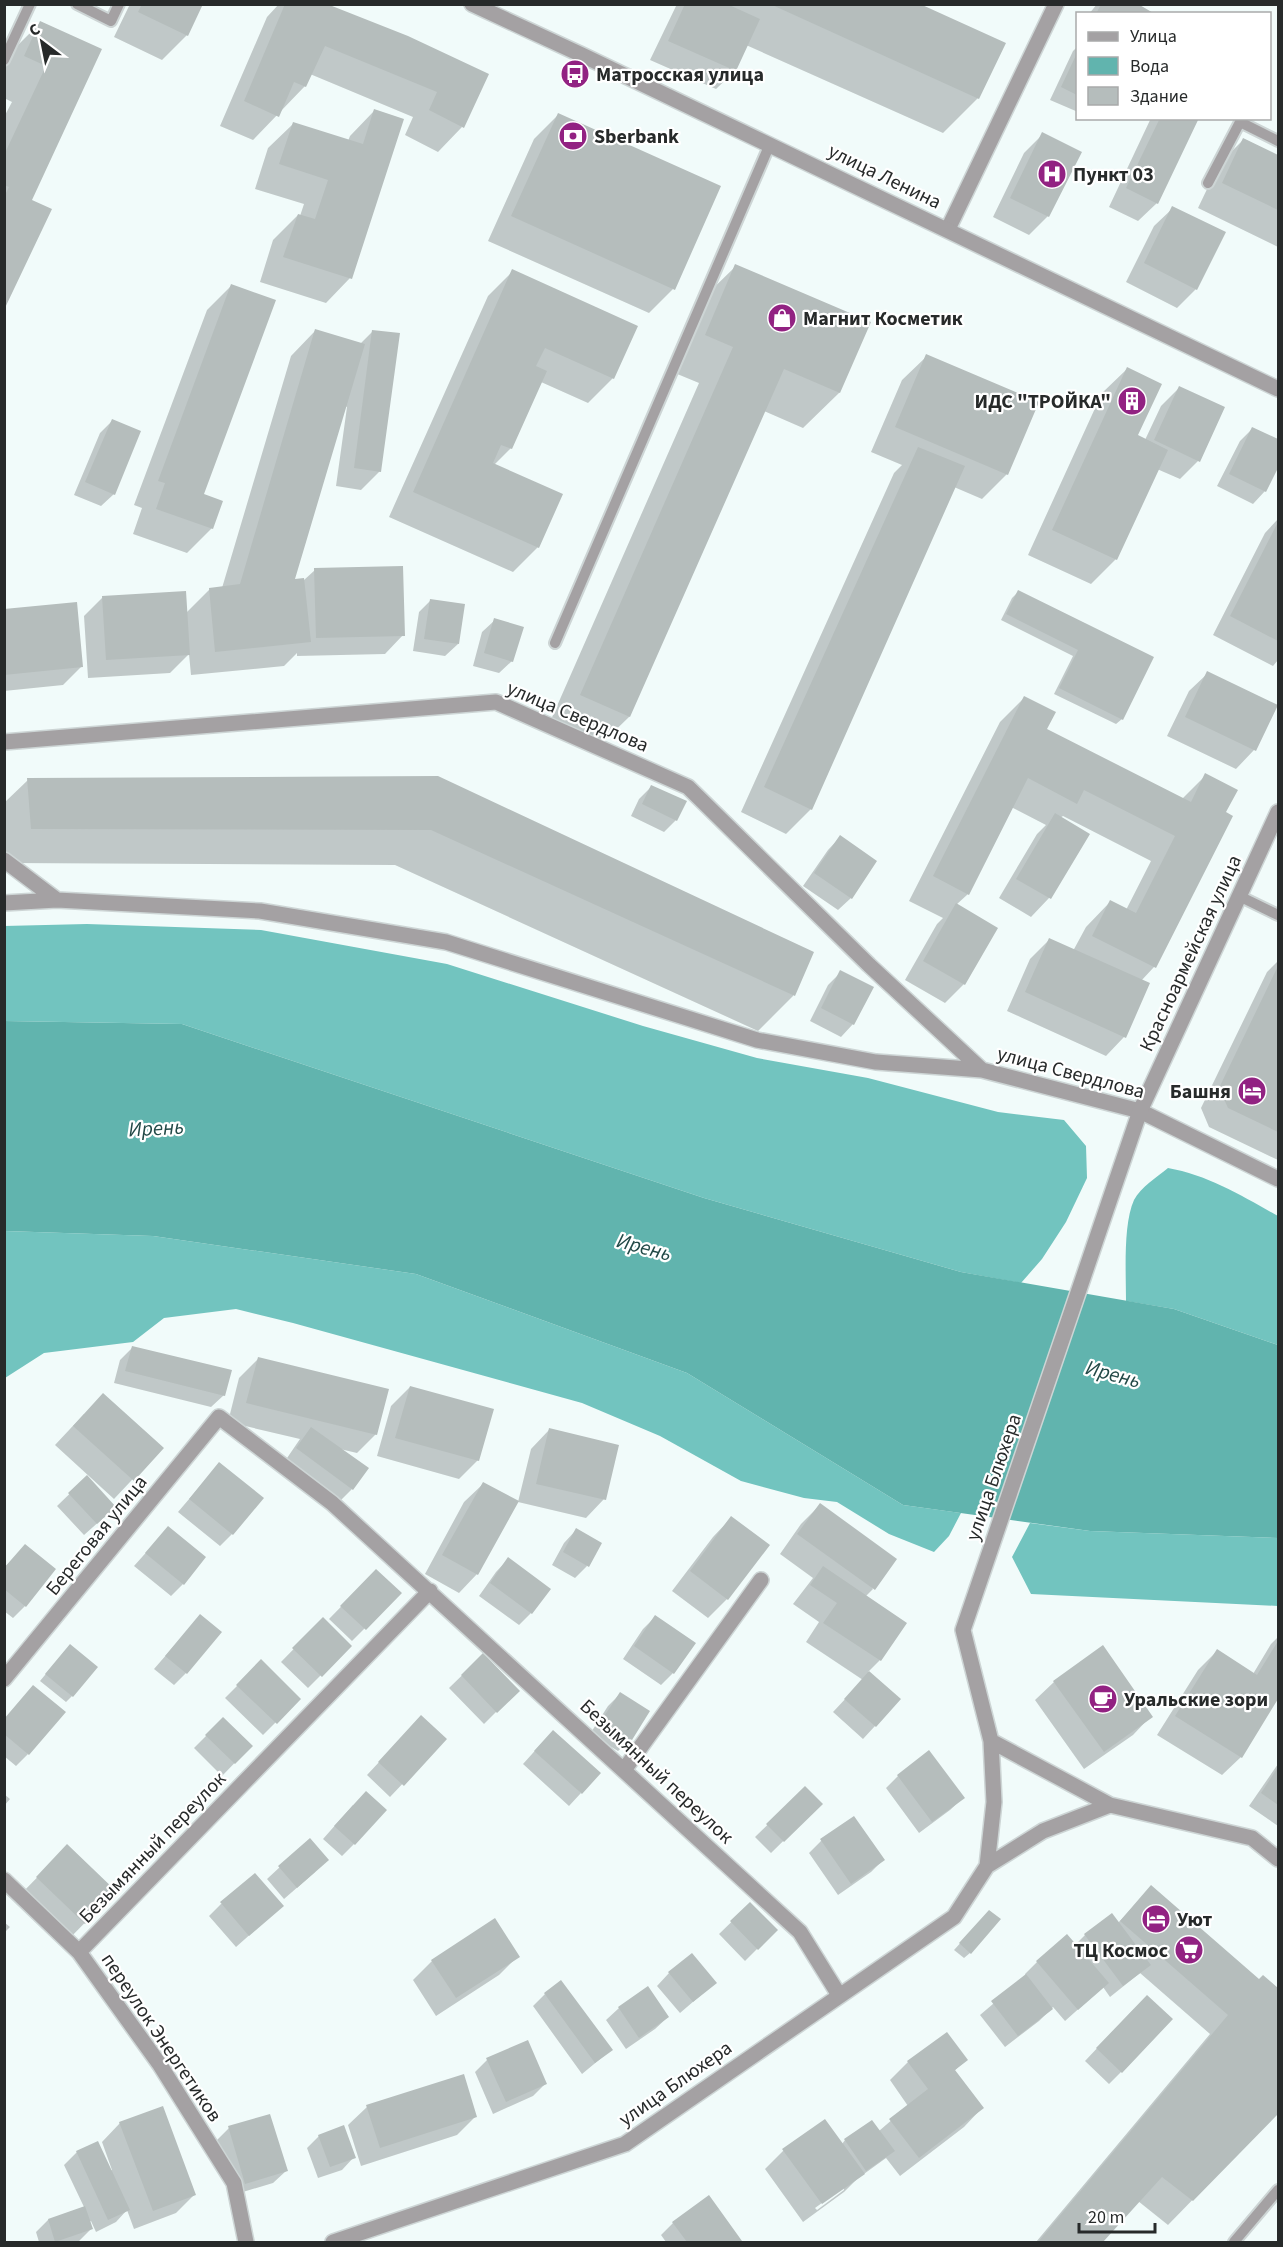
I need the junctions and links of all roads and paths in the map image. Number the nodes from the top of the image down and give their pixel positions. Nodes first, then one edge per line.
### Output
1 (30, 4) edge
2 (77, 4) edge
3 (119, 4) edge
4 (472, 4) edge
5 (1056, 4) edge
6 (4, 60) edge
7 (1278, 141) edge
8 (770, 144) junction
9 (1208, 183) dead end
10 (948, 230) junction
11 (1278, 389) edge
12 (555, 643) dead end
13 (4, 742) edge
14 (1278, 812) edge
15 (4, 860) edge
16 (1239, 896) junction
17 (57, 900) junction
18 (4, 903) edge
19 (1278, 915) edge
20 (982, 1070) junction
21 (1140, 1111) junction
22 (1278, 1179) edge
23 (219, 1418) joint
24 (761, 1580) dead end
25 (430, 1592) junction
26 (4, 1679) edge
27 (990, 1741) junction
28 (624, 1770) junction
29 (1110, 1805) junction
30 (1278, 1858) edge
31 (987, 1866) junction
32 (4, 1880) edge
33 (79, 1952) junction
34 (839, 1995) junction
35 (1278, 2190) edge
36 (246, 2242) edge
37 (333, 2242) edge
38 (1234, 2242) edge

1 - 6 lane
2 - 3 lane
4 - 8 street, улица Ленина
5 - 10 street
7 - 9 lane
8 - 10 street, улица Ленина
8 - 12 lane
10 - 11 street, улица Ленина
13 - 20 street, улица Свердлова
14 - 16 street, Красноармейская улица
15 - 17 street
16 - 19 lane
16 - 21 street, Красноармейская улица
17 - 18 street, улица Свердлова
17 - 20 street, улица Свердлова
20 - 21 street, улица Свердлова
21 - 22 street, улица Свердлова
21 - 27 street, улица Блюхера
23 - 25 street, Безымянный переулок
23 - 26 street, Береговая улица
24 - 28 street
25 - 28 street, Безымянный переулок
25 - 33 street, Безымянный переулок
27 - 29 street
27 - 31 street, улица Блюхера
28 - 34 street, Безымянный переулок
29 - 30 street
29 - 31 street, улица Блюхера
31 - 34 street, улица Блюхера
32 - 33 street, переулок Энергетиков
33 - 36 street, переулок Энергетиков
34 - 37 street, улица Блюхера
35 - 38 lane

